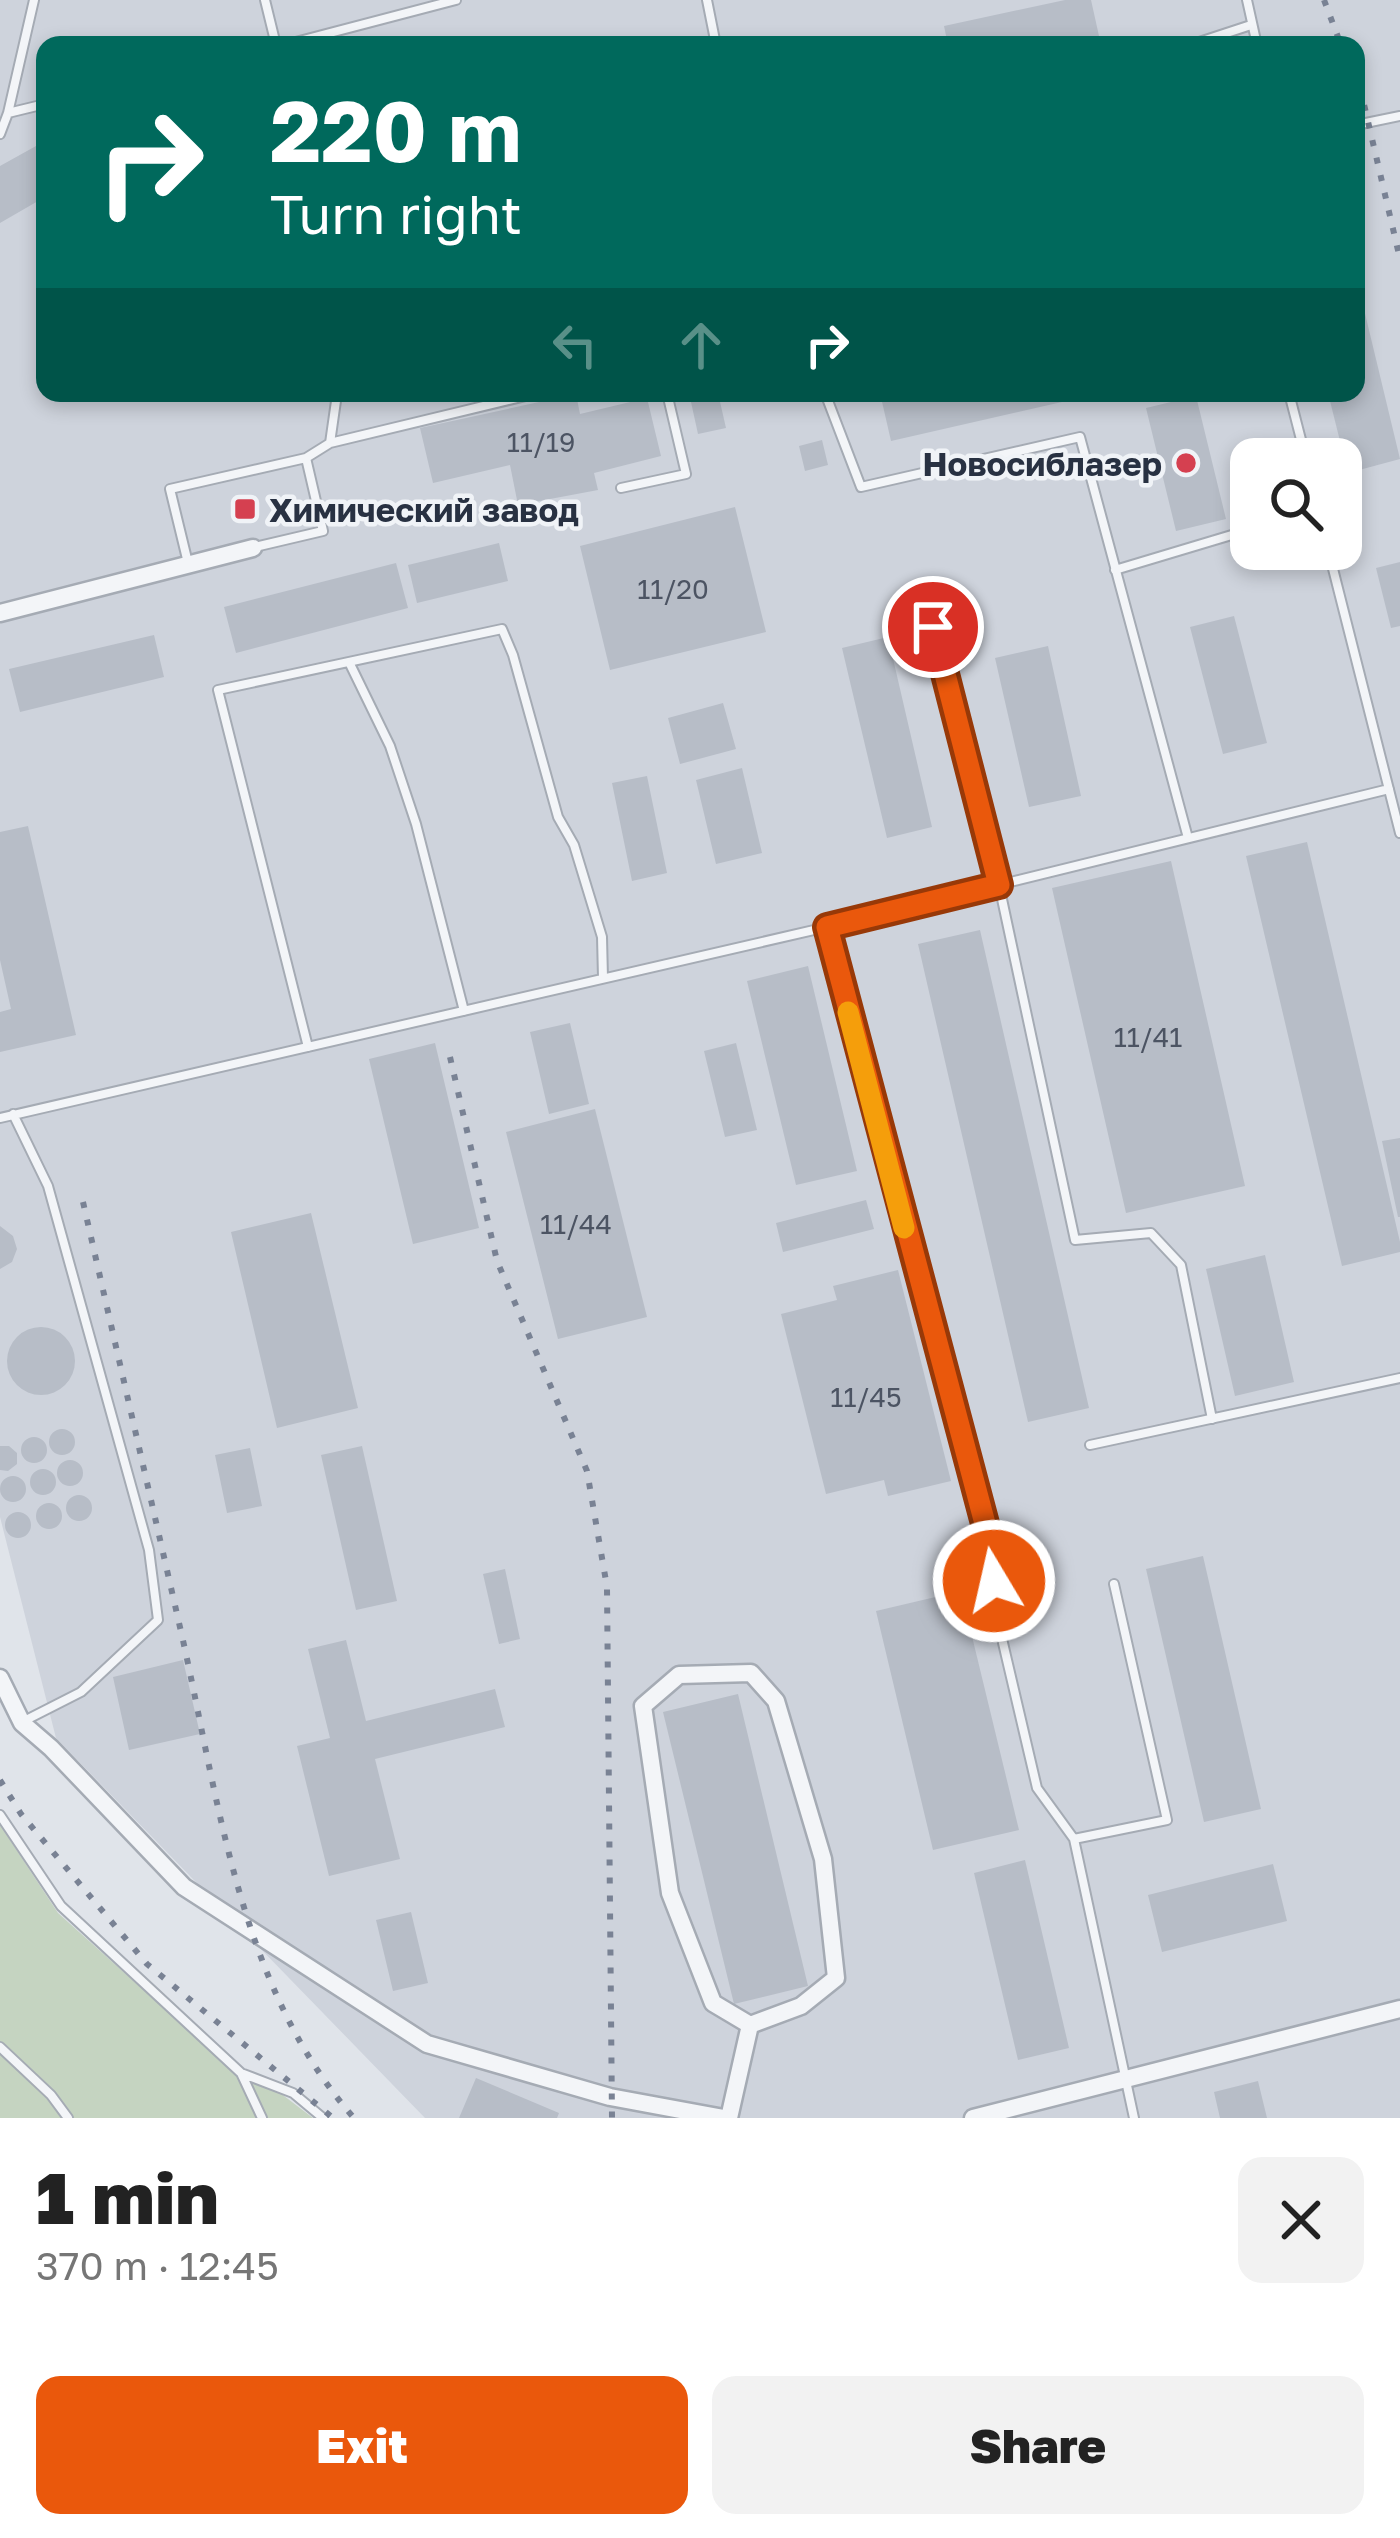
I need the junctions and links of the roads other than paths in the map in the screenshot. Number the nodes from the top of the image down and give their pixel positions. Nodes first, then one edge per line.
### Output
1 (34, 0) edge
2 (265, 0) edge
3 (456, 0) edge
4 (707, 0) edge
5 (1247, 0) edge
6 (1252, 25) junction
7 (277, 36) edge
8 (315, 36) edge
9 (714, 36) edge
10 (1218, 36) edge
11 (1255, 36) edge
12 (36, 106) edge
13 (8, 113) junction
14 (1400, 116) edge
15 (1365, 123) edge
16 (0, 134) edge
17 (338, 402) edge
18 (501, 402) edge
19 (669, 402) edge
20 (828, 402) edge
21 (1291, 402) edge
22 (1301, 438) edge
23 (330, 443) junction
24 (306, 458) junction
25 (621, 488) dead end
26 (1230, 536) edge
27 (254, 548) joint
28 (188, 563) junction
29 (1115, 570) junction
30 (1333, 570) edge
31 (0, 613) edge
32 (933, 627) dead end
33 (349, 662) junction
34 (1389, 789) junction
35 (1400, 833) edge
36 (1188, 838) junction
37 (999, 885) junction
38 (827, 927) junction
39 (604, 979) junction
40 (464, 1011) junction
41 (308, 1046) junction
42 (13, 1114) junction
43 (0, 1118) edge
44 (1400, 1378) edge
45 (1212, 1419) junction
46 (1090, 1445) dead end
47 (1114, 1584) dead end
48 (0, 1678) edge
49 (22, 1723) junction
50 (0, 1815) edge
51 (1074, 1839) junction
52 (1400, 2009) edge
53 (750, 2025) junction
54 (0, 2048) edge
55 (241, 2073) junction
56 (1122, 2078) junction
57 (68, 2118) edge
58 (262, 2118) edge
59 (323, 2118) edge
60 (727, 2118) edge
61 (973, 2118) edge
62 (1134, 2118) edge

1 - 13 lane
2 - 7 lane
3 - 8 lane
4 - 9 lane
5 - 6 lane
6 - 10 lane
6 - 11 lane
12 - 13 lane
13 - 16 lane
14 - 15 lane
17 - 23 lane
18 - 23 lane
19 - 25 lane
20 - 29 lane
21 - 22 lane
23 - 24 lane
24 - 27 lane
24 - 28 lane
26 - 29 lane
27 - 28 street
28 - 31 street
29 - 36 lane
30 - 34 lane
32 - 37 lane
33 - 39 lane
33 - 40 lane
33 - 41 lane
34 - 35 lane
34 - 36 lane
36 - 37 lane
37 - 38 lane
37 - 45 lane
38 - 39 lane
38 - 51 lane
39 - 40 lane
40 - 41 lane
41 - 42 lane
42 - 43 lane
42 - 49 lane
44 - 45 lane
45 - 46 lane
47 - 51 lane
48 - 49 street
49 - 60 street
50 - 55 lane
51 - 56 lane
52 - 56 street
53 - 53 street
53 - 60 street
54 - 57 lane
55 - 58 lane
55 - 59 lane
56 - 61 street
56 - 62 lane

